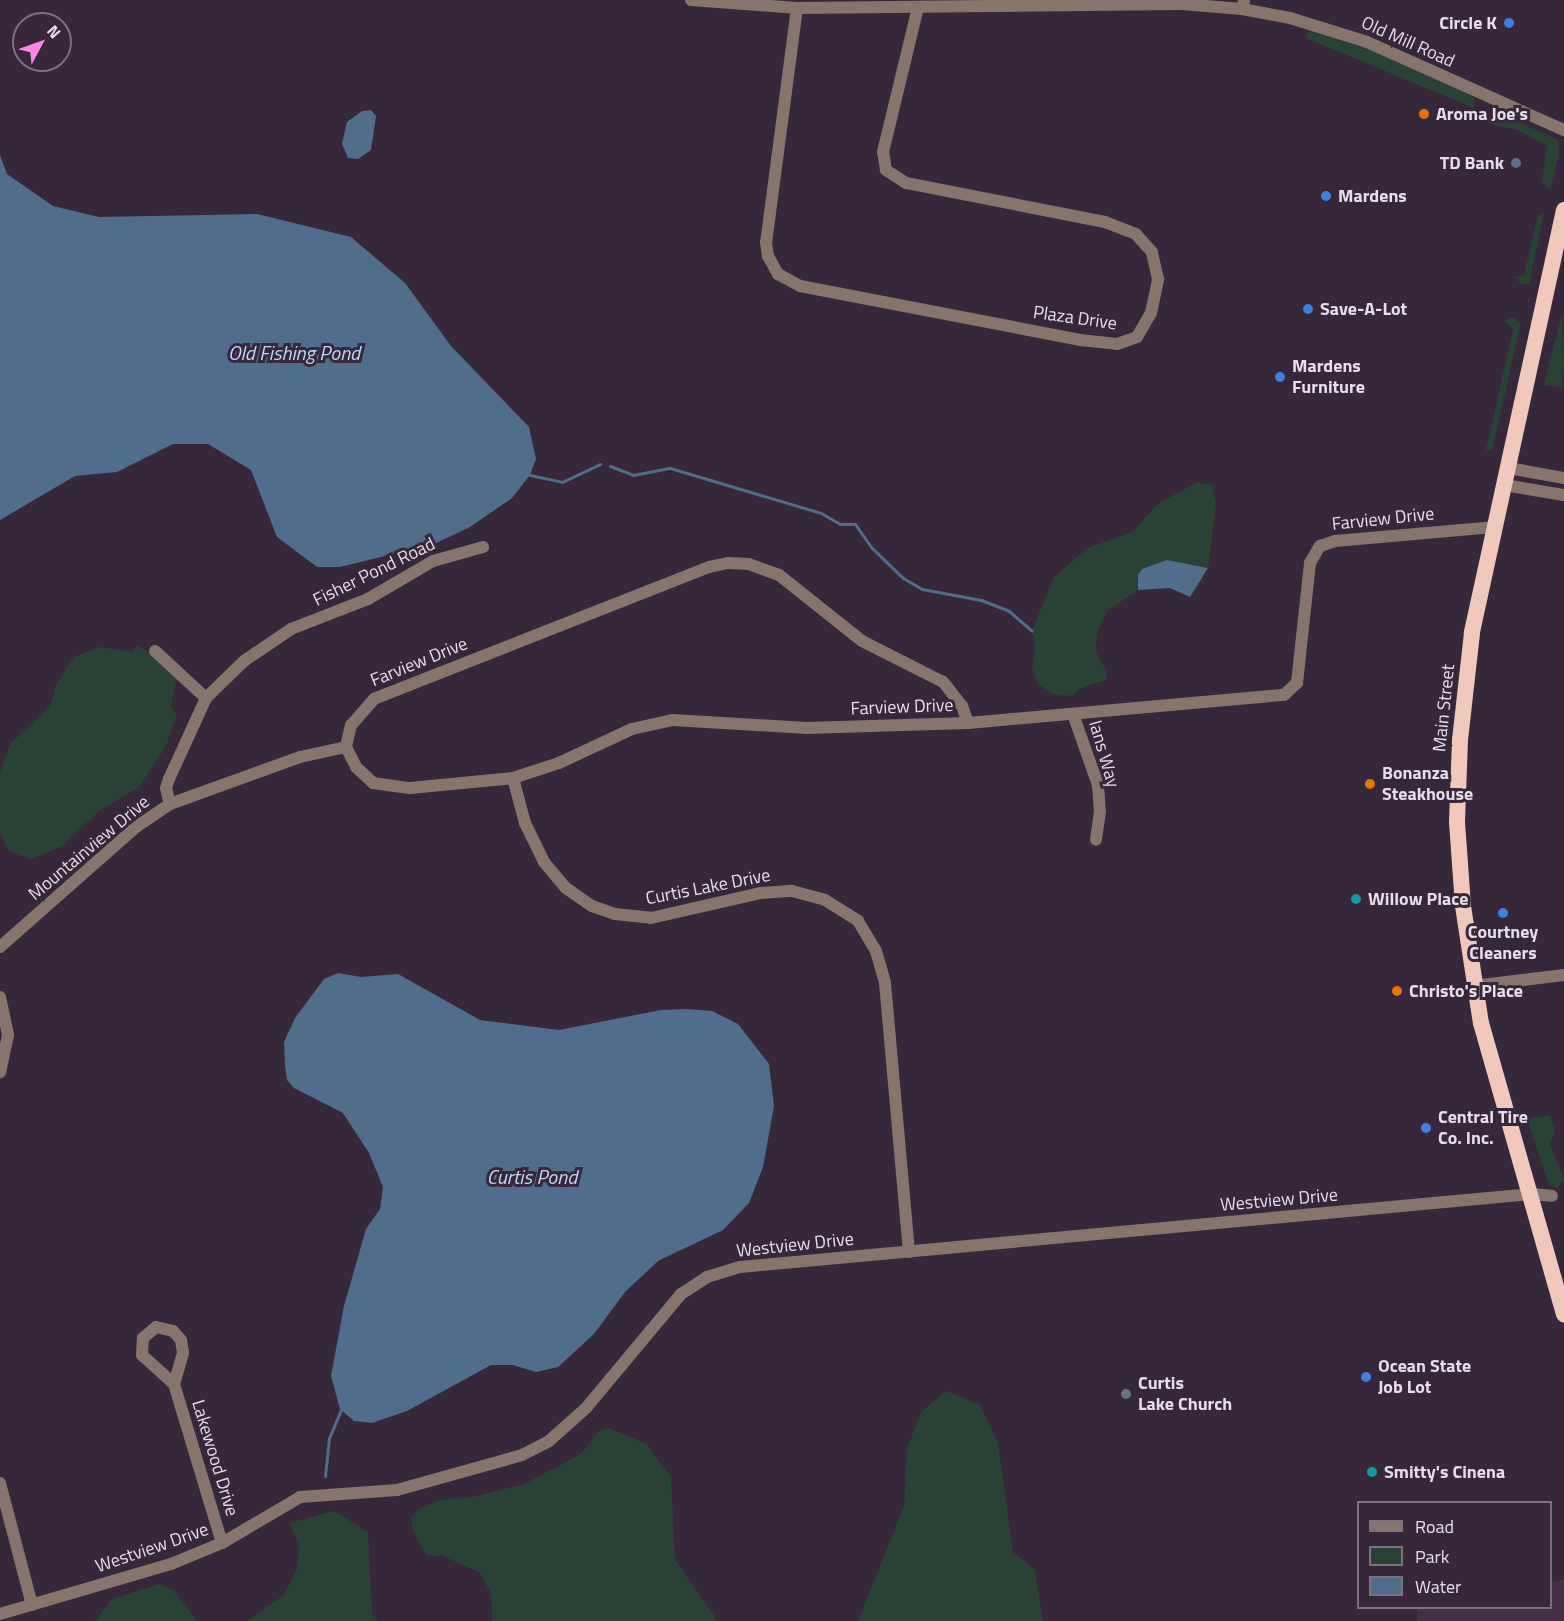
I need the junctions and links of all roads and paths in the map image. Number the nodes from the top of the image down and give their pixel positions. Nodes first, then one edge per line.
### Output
1 (691, 0) edge
2 (1243, 4) edge
3 (918, 7) junction
4 (797, 8) junction
5 (1564, 130) edge
6 (1564, 210) edge
7 (1508, 468) junction
8 (1564, 478) edge
9 (1504, 485) junction
10 (1564, 495) edge
11 (1496, 527) junction
12 (483, 547) dead end
13 (154, 651) dead end
14 (206, 698) junction
15 (1073, 714) junction
16 (968, 723) junction
17 (346, 747) junction
18 (513, 778) junction
19 (170, 804) junction
20 (1095, 840) dead end
21 (0, 947) edge
22 (1564, 975) edge
23 (1474, 986) junction
24 (0, 997) edge
25 (0, 1072) edge
26 (1531, 1194) junction
27 (1552, 1196) dead end
28 (909, 1252) junction
29 (1564, 1314) edge
30 (174, 1384) junction
31 (0, 1483) edge
32 (222, 1544) junction
33 (32, 1605) junction
34 (0, 1614) edge

1 - 4 street, Old Mill Road
2 - 3 street, Old Mill Road
2 - 5 street, Old Mill Road
3 - 4 street, Old Mill Road
3 - 4 street, Plaza Drive
6 - 7 highway, Main Street
7 - 8 street
7 - 9 highway, Main Street
9 - 10 street
9 - 11 highway, Main Street
11 - 15 street, Farview Drive
11 - 23 highway, Main Street
12 - 14 street, Fisher Pond Road
13 - 14 street
14 - 19 street, Fisher Pond Road
15 - 16 street, Farview Drive
15 - 20 street, Ians Way
16 - 17 street, Farview Drive
16 - 18 street, Farview Drive
17 - 18 street, Farview Drive
17 - 19 street, Mountainview Drive
18 - 28 street, Curtis Lake Drive
19 - 21 street, Mountainview Drive
22 - 23 street
23 - 26 highway, Main Street
24 - 25 street
26 - 27 street, Westview Drive
26 - 28 street, Westview Drive
26 - 29 highway, Main Street
28 - 32 street, Westview Drive
30 - 30 street, Lakewood Drive
30 - 32 street, Lakewood Drive
31 - 33 street
32 - 33 street, Westview Drive
33 - 34 street, Westview Drive

